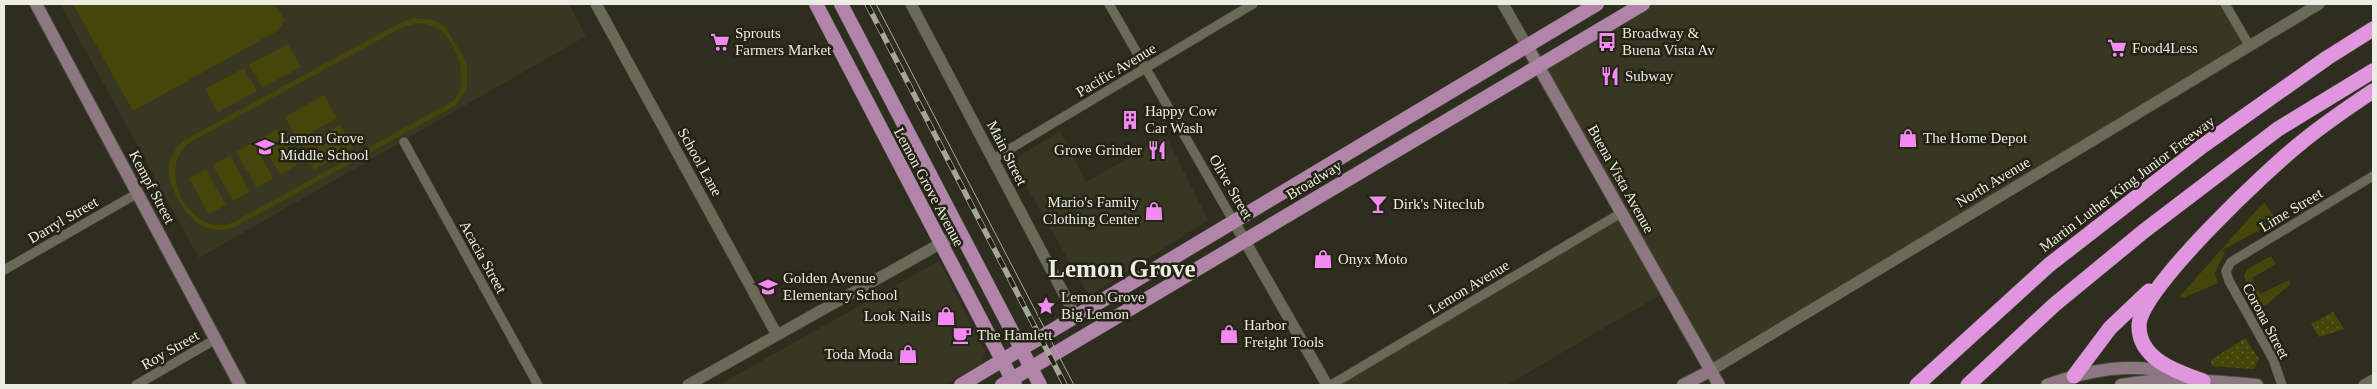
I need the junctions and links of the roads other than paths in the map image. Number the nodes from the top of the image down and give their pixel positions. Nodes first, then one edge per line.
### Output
1 (36, 4) edge
2 (596, 4) edge
3 (816, 4) edge
4 (841, 4) edge
5 (911, 4) edge
6 (1109, 4) edge
7 (1253, 4) edge
8 (1503, 4) edge
9 (1597, 4) edge
10 (1643, 4) edge
11 (2225, 4) edge
12 (2319, 4) edge
13 (2373, 29) edge
14 (2249, 45) junction
15 (1527, 46) junction
16 (1538, 66) junction
17 (1147, 67) junction
18 (2373, 71) edge
19 (2373, 91) edge
20 (404, 142) dead end
21 (993, 159) junction
22 (2373, 176) edge
23 (136, 194) junction
24 (1621, 212) junction
25 (1234, 222) junction
26 (961, 232) junction
27 (1244, 240) junction
28 (941, 243) junction
29 (2176, 264) junction
30 (4, 270) edge
31 (2226, 271) joint
32 (1075, 315) junction
33 (777, 335) junction
34 (216, 340) junction
35 (1021, 349) junction
36 (1002, 360) junction
37 (1030, 368) junction
38 (1710, 371) junction
39 (2074, 380) edge
40 (2373, 380) edge
41 (2203, 381) junction
42 (1009, 383) edge
43 (136, 385) edge
44 (240, 385) edge
45 (538, 385) edge
46 (688, 385) edge
47 (961, 385) edge
48 (1040, 385) edge
49 (1327, 385) edge
50 (1331, 385) edge
51 (1683, 385) edge
52 (1718, 385) edge
53 (1917, 385) edge
54 (1968, 385) edge
55 (2047, 385) edge
56 (2121, 385) edge
57 (2257, 385) edge
58 (2282, 385) edge
59 (2364, 385) edge

1 - 23 main road, Kempf Street
2 - 33 street, School Lane
3 - 28 main road, Lemon Grove Avenue
4 - 26 main road, Lemon Grove Avenue
5 - 21 street, Main Street
6 - 17 street, Olive Street
7 - 17 street, Pacific Avenue
8 - 15 street, Buena Vista Avenue
9 - 15 main road, Broadway
10 - 16 main road, Broadway
11 - 14 street
12 - 14 street, North Avenue
13 - 53 highway, Martin Luther King Junior Freeway
14 - 38 street, North Avenue
15 - 16 main road, Buena Vista Avenue
15 - 25 main road, Broadway
16 - 24 main road, Buena Vista Avenue
16 - 27 main road, Broadway
17 - 21 street, Pacific Avenue
17 - 25 street, Olive Street
18 - 54 highway
19 - 29 highway
20 - 45 street, Acacia Street
21 - 32 street, Main Street
22 - 31 street, Lime Street
23 - 30 street, Darryl Street
23 - 34 main road, Kempf Street
24 - 38 main road, Buena Vista Avenue
24 - 50 street, Lemon Avenue
25 - 27 street, Olive Street
25 - 32 main road, Broadway
26 - 28 street
26 - 35 main road, Lemon Grove Avenue
27 - 37 main road, Broadway
27 - 49 street, Olive Street
28 - 33 street
28 - 36 main road, Lemon Grove Avenue
29 - 39 highway
29 - 41 highway
31 - 58 street, Corona Street
32 - 35 main road, Broadway
33 - 46 street
34 - 43 street, Roy Street
34 - 44 main road, Kempf Street
35 - 36 main road, Broadway
35 - 37 main road, Lemon Grove Avenue
36 - 42 main road, Lemon Grove Avenue
36 - 47 main road, Broadway
37 - 42 main road, Broadway
37 - 48 main road, Lemon Grove Avenue
38 - 51 main road, North Avenue
38 - 52 main road, Buena Vista Avenue
39 - 41 main road
39 - 55 main road
40 - 59 street
41 - 56 main road
41 - 57 main road

